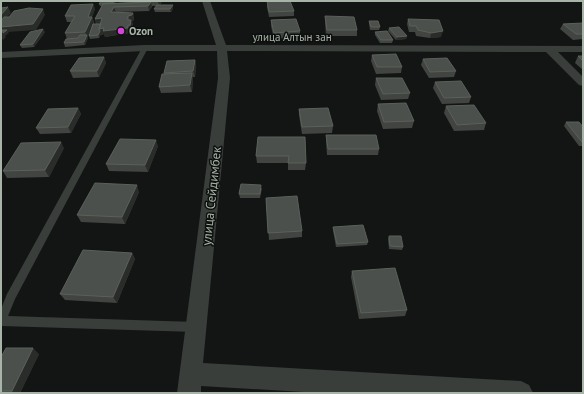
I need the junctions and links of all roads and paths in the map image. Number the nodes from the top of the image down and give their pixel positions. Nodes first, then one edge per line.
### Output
1 (206, 1) edge
2 (145, 48) junction
3 (222, 49) junction
4 (549, 49) junction
5 (583, 49) edge
6 (1, 55) edge
7 (583, 83) edge
8 (1, 321) edge
9 (197, 327) junction
10 (190, 384) edge
11 (521, 393) edge

1 - 3 street, улица Сейдимбек
2 - 3 street, улица Алтын зан
2 - 6 street, улица Алтын зан
2 - 8 lane
3 - 4 street, улица Алтын зан
3 - 9 street, улица Сейдимбек
4 - 5 street, улица Алтын зан
4 - 7 street
8 - 9 lane
9 - 10 street, улица Сейдимбек
10 - 11 street

